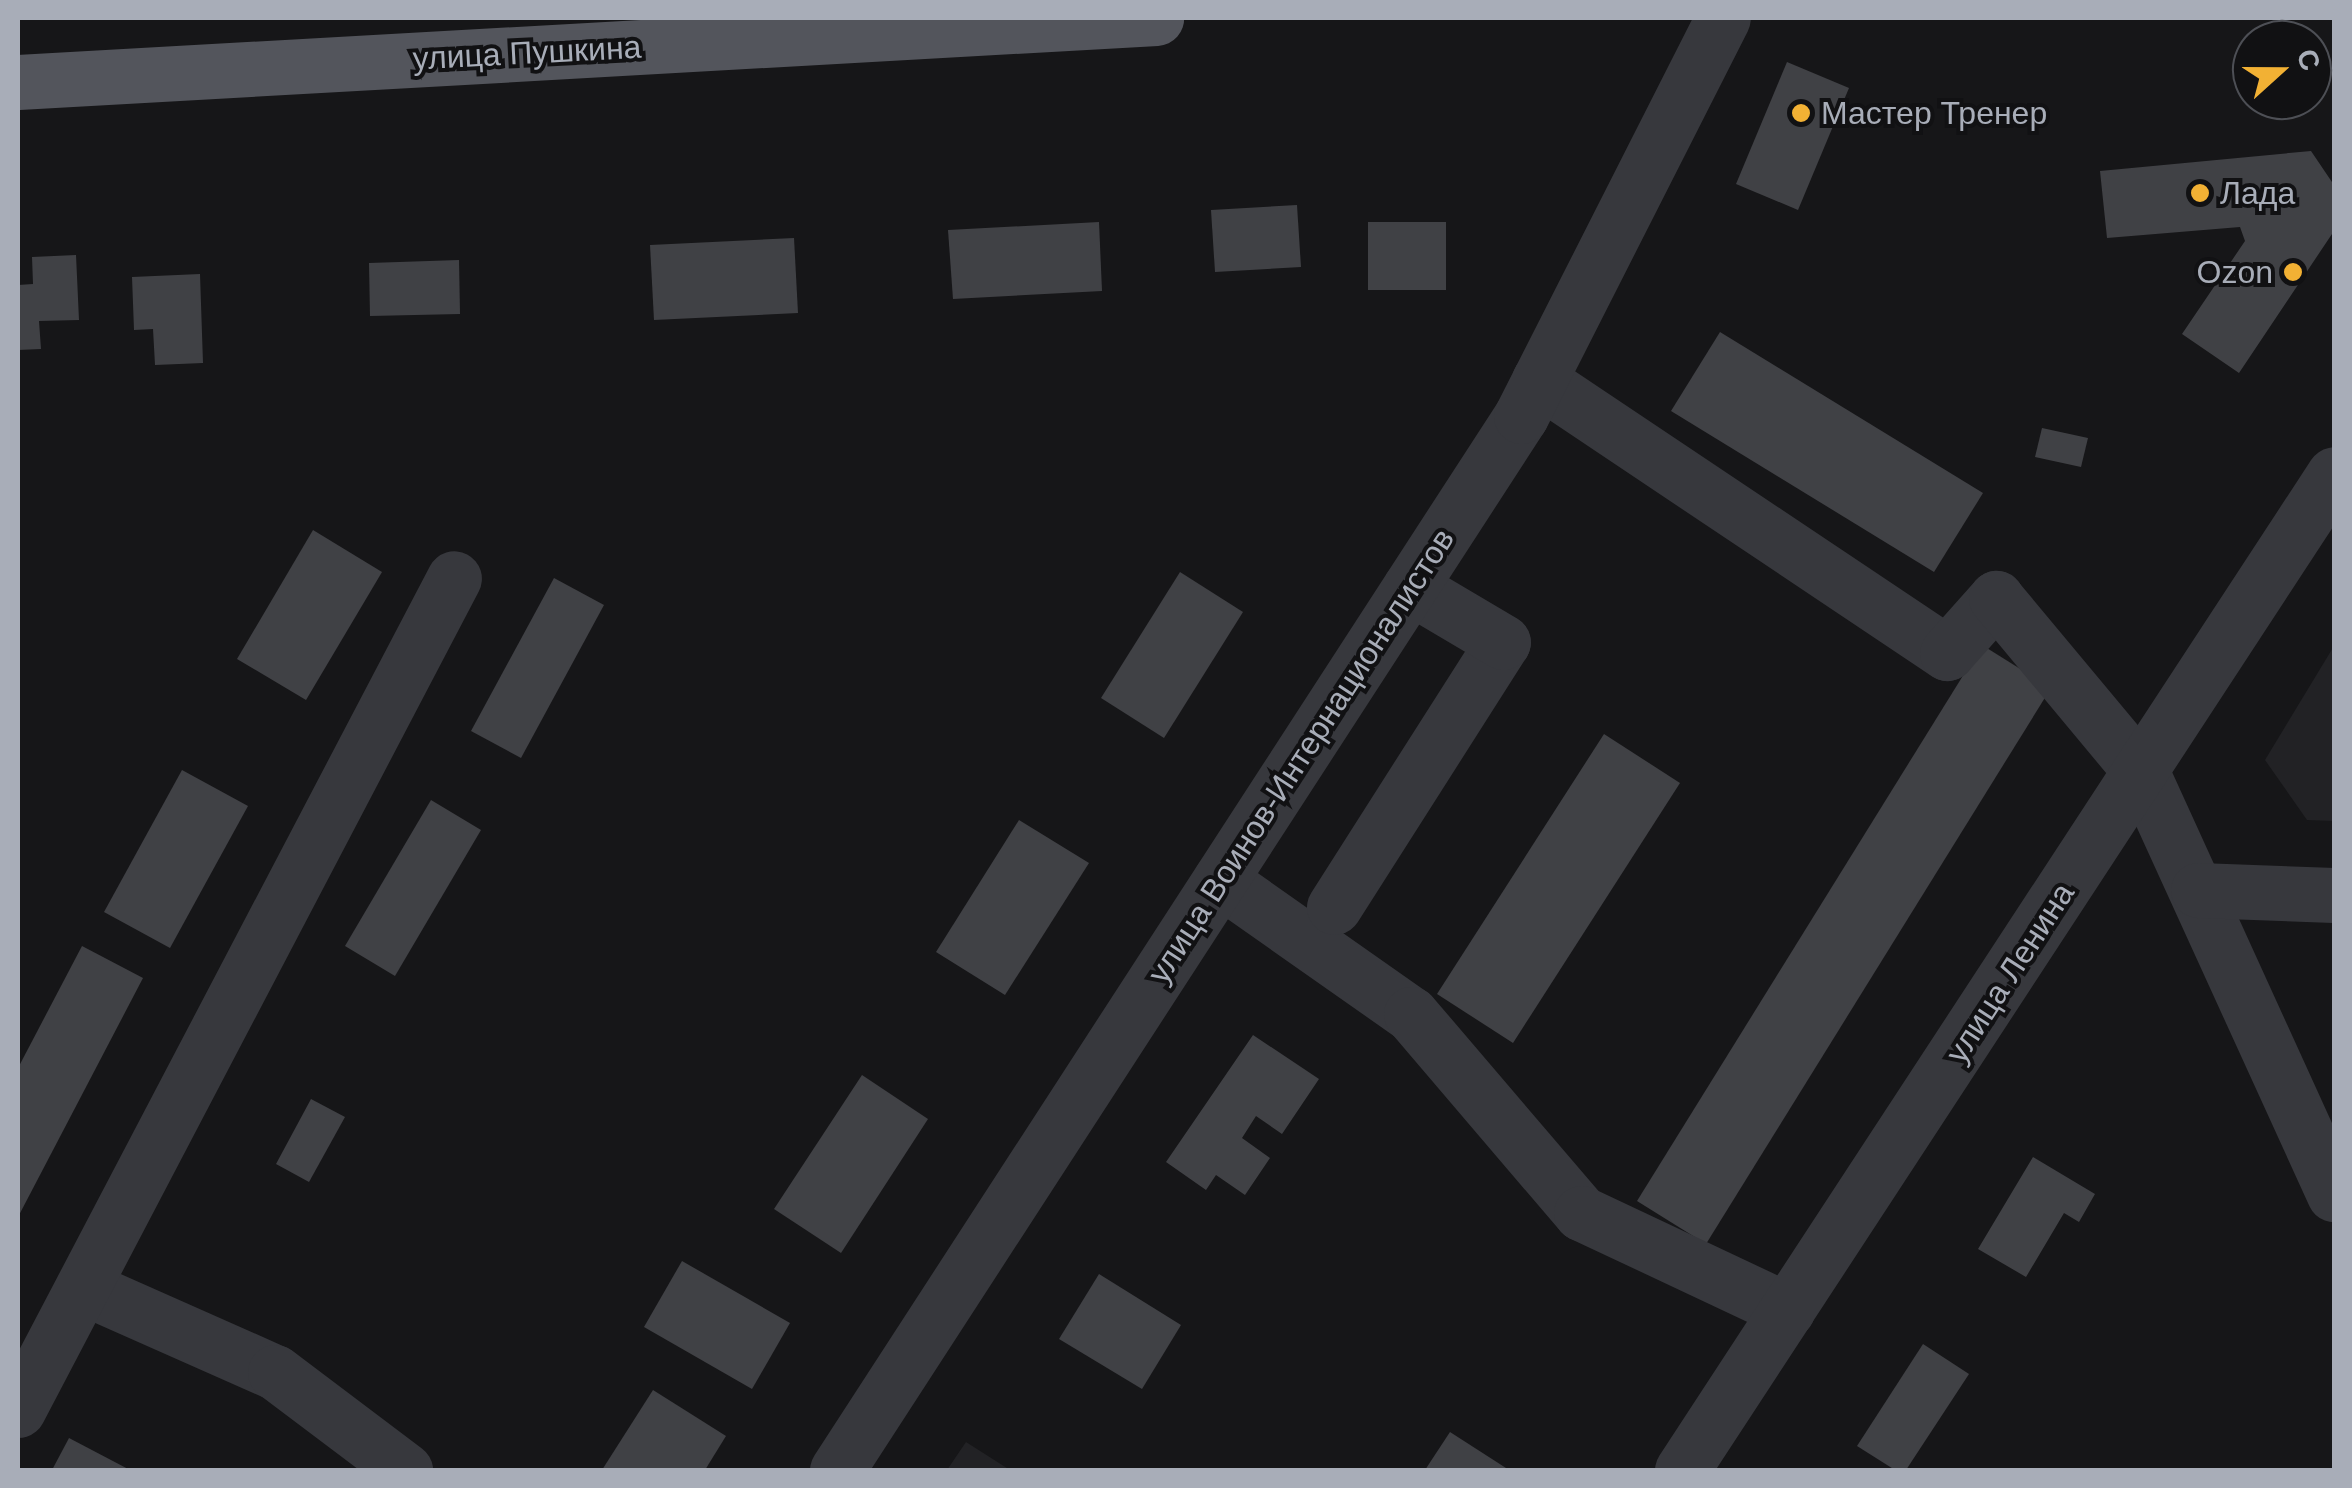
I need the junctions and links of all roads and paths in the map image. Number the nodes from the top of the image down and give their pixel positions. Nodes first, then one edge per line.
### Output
1 (1156, 18) edge
2 (1723, 18) edge
3 (993, 22) edge
4 (18, 82) edge
5 (1539, 380) junction
6 (2334, 474) edge
7 (2318, 526) edge
8 (454, 578) dead end
9 (1410, 587) junction
10 (2142, 773) junction
11 (1220, 880) junction
12 (2198, 890) junction
13 (2334, 896) edge
14 (1334, 907) dead end
15 (2334, 1193) edge
16 (85, 1288) junction
17 (1787, 1310) junction
18 (18, 1410) edge
19 (404, 1470) edge
20 (837, 1470) edge
21 (1682, 1470) edge

1 - 3 main road, улица Пушкина
2 - 5 street, улица Воинов-Интернационалистов
3 - 4 main road, улица Пушкина
5 - 9 street, улица Воинов-Интернационалистов
5 - 10 street
6 - 7 street, улица Ленина
7 - 10 street, улица Ленина
8 - 16 street
9 - 11 street, улица Воинов-Интернационалистов
9 - 14 street
10 - 12 street
10 - 17 street, улица Ленина
11 - 17 street
11 - 20 street, улица Воинов-Интернационалистов
12 - 13 street
12 - 15 street
16 - 18 street
16 - 19 street
17 - 21 street, улица Ленина

